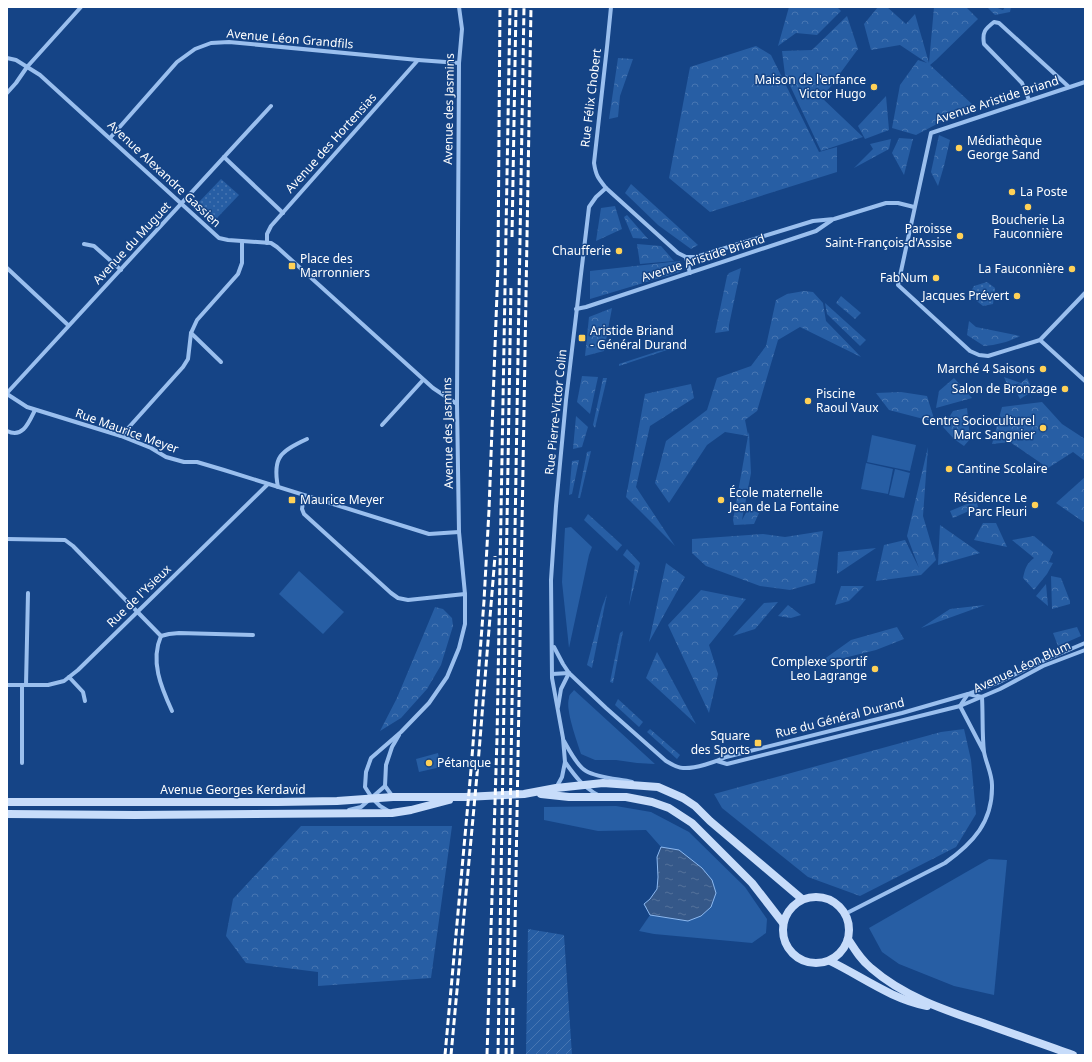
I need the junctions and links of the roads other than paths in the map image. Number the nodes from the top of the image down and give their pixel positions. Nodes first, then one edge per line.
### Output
1 (81, 7) edge
2 (459, 7) edge
3 (611, 7) edge
4 (7, 58) edge
5 (418, 60) junction
6 (459, 63) junction
7 (27, 67) junction
8 (1085, 82) edge
9 (1069, 87) junction
10 (7, 93) edge
11 (1029, 100) junction
12 (271, 106) dead end
13 (110, 138) junction
14 (224, 157) junction
15 (606, 188) junction
16 (182, 204) junction
17 (914, 208) junction
18 (283, 213) junction
19 (834, 220) junction
20 (242, 242) junction
21 (267, 243) junction
22 (84, 244) dead end
23 (686, 257) junction
24 (7, 268) edge
25 (121, 270) junction
26 (690, 272) junction
27 (1085, 293) edge
28 (576, 309) junction
29 (68, 325) junction
30 (191, 333) junction
31 (1040, 340) junction
32 (221, 362) dead end
33 (423, 380) junction
34 (1085, 382) edge
35 (7, 394) edge
36 (457, 404) junction
37 (35, 410) junction
38 (382, 425) dead end
39 (7, 431) edge
40 (121, 436) junction
41 (307, 439) dead end
42 (268, 484) junction
43 (278, 487) junction
44 (304, 496) junction
45 (459, 532) junction
46 (7, 539) edge
47 (28, 594) dead end
48 (466, 594) junction
49 (137, 612) junction
50 (253, 635) dead end
51 (161, 636) junction
52 (1085, 643) edge
53 (553, 645) junction
54 (1085, 650) edge
55 (570, 673) junction
56 (552, 674) junction
57 (69, 677) junction
58 (7, 685) edge
59 (24, 685) junction
60 (968, 694) junction
61 (982, 697) junction
62 (85, 701) dead end
63 (968, 703) joint
64 (960, 706) junction
65 (172, 711) dead end
66 (558, 712) junction
67 (401, 732) junction
68 (563, 738) junction
69 (984, 752) junction
70 (716, 761) junction
71 (565, 762) junction
72 (22, 763) dead end
73 (583, 785) junction
74 (385, 786) junction
75 (658, 787) junction
76 (556, 788) junction
77 (535, 793) junction
78 (393, 797) junction
79 (462, 797) junction
80 (601, 797) junction
81 (372, 798) junction
82 (7, 802) edge
83 (392, 812) junction
84 (7, 814) edge
85 (337, 814) junction
86 (802, 900) junction
87 (845, 914) junction
88 (783, 923) junction
89 (848, 939) junction
90 (830, 961) junction
91 (938, 1008) junction
92 (1073, 1055) edge

1 - 7 street
2 - 6 street, Avenue des Jasmins
3 - 15 street, Rue Félix Chobert
4 - 7 street, Avenue Alexandre Gassien
5 - 6 street, Avenue Léon Grandfils
5 - 13 street, Avenue Léon Grandfils
5 - 18 street, Avenue des Hortensias
6 - 36 street, Avenue des Jasmins
7 - 10 street
7 - 13 street, Avenue Alexandre Gassien
8 - 9 street, Avenue Aristide Briand
9 - 11 street, Avenue Aristide Briand
9 - 11 street
11 - 17 street, Avenue Aristide Briand
12 - 14 street, Avenue du Muguet
13 - 16 street, Avenue Alexandre Gassien
14 - 16 street, Avenue du Muguet
14 - 18 street
15 - 23 street, Avenue Aristide Briand
15 - 28 street, Rue Pierre-Victor Colin
16 - 20 street, Avenue Alexandre Gassien
16 - 25 street, Avenue du Muguet
17 - 19 street, Avenue Aristide Briand
17 - 31 street
18 - 21 street, Avenue des Hortensias
19 - 23 street, Avenue Aristide Briand
19 - 26 street, Avenue Aristide Briand
20 - 21 street, Avenue Alexandre Gassien
20 - 30 street
21 - 33 street, Avenue Alexandre Gassien
22 - 25 street
23 - 26 street
24 - 29 street
25 - 29 street, Avenue du Muguet
26 - 28 street, Avenue Aristide Briand
27 - 31 street
28 - 53 street, Rue Pierre-Victor Colin
29 - 35 street, Avenue du Muguet
30 - 32 street
30 - 40 street
31 - 34 street
33 - 36 street, Avenue Alexandre Gassien
33 - 38 street
35 - 37 street, Rue Maurice Meyer
36 - 45 street, Avenue des Jasmins
37 - 39 street
37 - 40 street, Rue Maurice Meyer
40 - 42 street, Rue Maurice Meyer
41 - 43 street
42 - 43 street, Rue Maurice Meyer
42 - 49 street, Rue de l'Ysieux
43 - 44 street, Rue Maurice Meyer
44 - 45 street, Rue Maurice Meyer
44 - 48 street
45 - 48 street, Avenue des Jasmins
46 - 49 street
47 - 59 street
48 - 67 street, Avenue des Jasmins
49 - 51 street
49 - 57 street, Rue de l'Ysieux
50 - 51 street
51 - 65 street
52 - 60 street, Avenue Léon Blum
53 - 55 street, Rue Pierre-Victor Colin
53 - 56 street, Rue Pierre-Victor Colin
54 - 61 street, Avenue Léon Blum
55 - 56 street
55 - 66 street, Rue Pierre-Victor Colin
55 - 70 street, Rue du Général Durand
56 - 66 street, Rue Pierre-Victor Colin
57 - 59 street, Rue de l'Ysieux
57 - 62 street
58 - 59 street, Rue de l'Ysieux
59 - 72 street
60 - 61 street
60 - 64 street
60 - 70 street, Rue du Général Durand
61 - 63 street, Avenue Léon Blum
61 - 69 street
63 - 64 street, Rue du Général Durand
64 - 69 street
64 - 70 street, Rue du Général Durand
66 - 68 street, Rue Pierre-Victor Colin
67 - 74 street
67 - 81 street, Avenue des Jasmins
68 - 71 street, Rue Pierre-Victor Colin
68 - 75 street, Rue Pierre-Victor Colin
69 - 87 street
71 - 73 street
71 - 76 street, Rue Pierre-Victor Colin
73 - 75 main road
73 - 76 main road
73 - 80 street
74 - 78 street
74 - 81 street
75 - 86 main road
76 - 77 main road
77 - 79 main road
77 - 80 main road
78 - 79 main road, Avenue Georges Kerdavid
78 - 81 main road, Avenue Georges Kerdavid
79 - 83 main road, Avenue Georges Kerdavid
80 - 88 main road
81 - 82 main road, Avenue Georges Kerdavid
81 - 83 street
81 - 85 street
83 - 85 main road, Avenue Georges Kerdavid
84 - 85 main road, Avenue Georges Kerdavid
86 - 87 main road
86 - 88 main road
87 - 89 main road
88 - 90 main road
89 - 90 main road
89 - 91 main road
90 - 91 main road
91 - 92 main road

